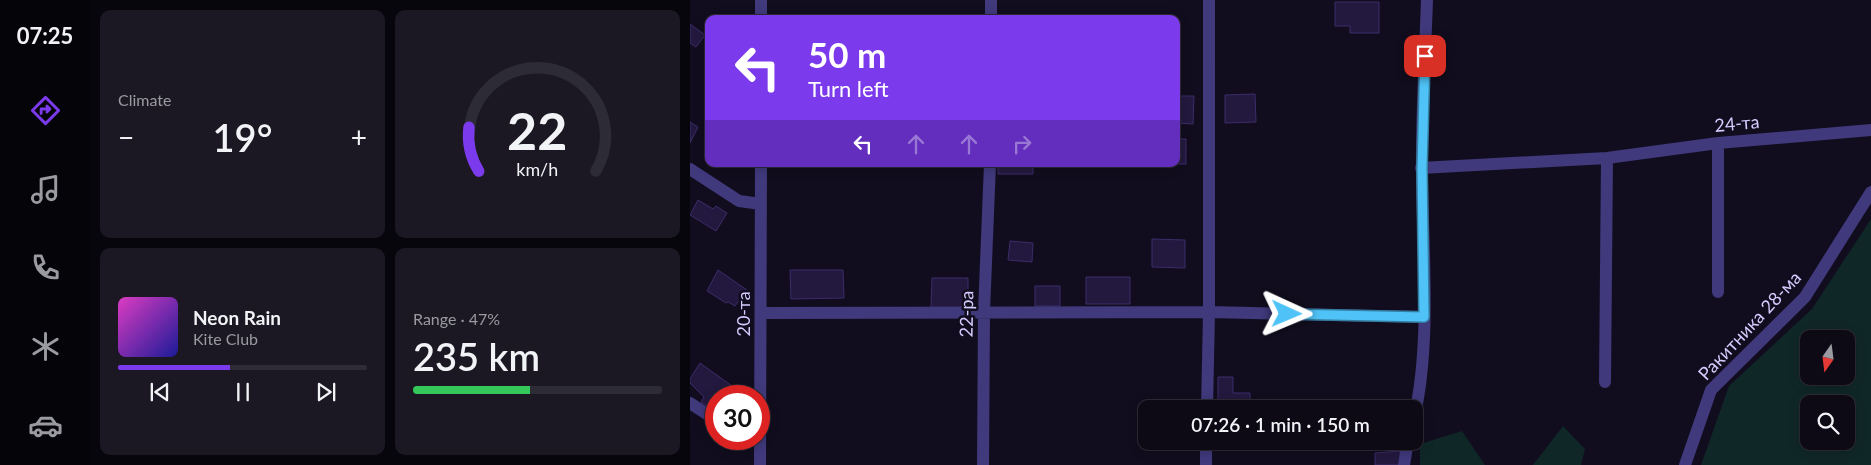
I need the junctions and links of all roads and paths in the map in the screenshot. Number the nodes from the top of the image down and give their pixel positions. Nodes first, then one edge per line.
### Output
1 (761, 0) edge
2 (992, 0) edge
3 (1209, 0) edge
4 (1427, 0) edge
5 (761, 15) edge
6 (991, 15) edge
7 (1871, 130) edge
8 (1718, 143) junction
9 (1607, 158) junction
10 (761, 167) edge
11 (990, 167) edge
12 (1422, 168) junction
13 (690, 169) edge
14 (1871, 192) edge
15 (761, 204) junction
16 (1718, 292) dead end
17 (984, 312) junction
18 (1209, 312) junction
19 (761, 313) junction
20 (1424, 317) junction
21 (1605, 382) dead end
22 (760, 385) edge
23 (1207, 400) edge
24 (1418, 400) edge
25 (690, 403) edge
26 (705, 413) edge
27 (760, 450) edge
28 (1206, 450) edge
29 (1406, 450) edge
30 (760, 465) edge
31 (983, 465) edge
32 (1206, 465) edge
33 (1404, 465) edge
34 (1685, 465) edge

1 - 5 street
2 - 6 street
3 - 18 street
4 - 12 street
7 - 8 street, 24-та
8 - 9 street, 24-та
8 - 16 street
9 - 12 street, 24-та
9 - 21 street
10 - 15 street, 20-та
11 - 17 street, 22-ра
12 - 20 street
13 - 15 street
14 - 34 street, Ракитника 28-ма
15 - 19 street, 20-та
17 - 18 street
17 - 19 street
17 - 31 street, 22-ра
18 - 20 street
18 - 23 street
19 - 22 street, 20-та
20 - 24 street
25 - 26 street
27 - 30 street, 20-та
28 - 32 street
29 - 33 street

